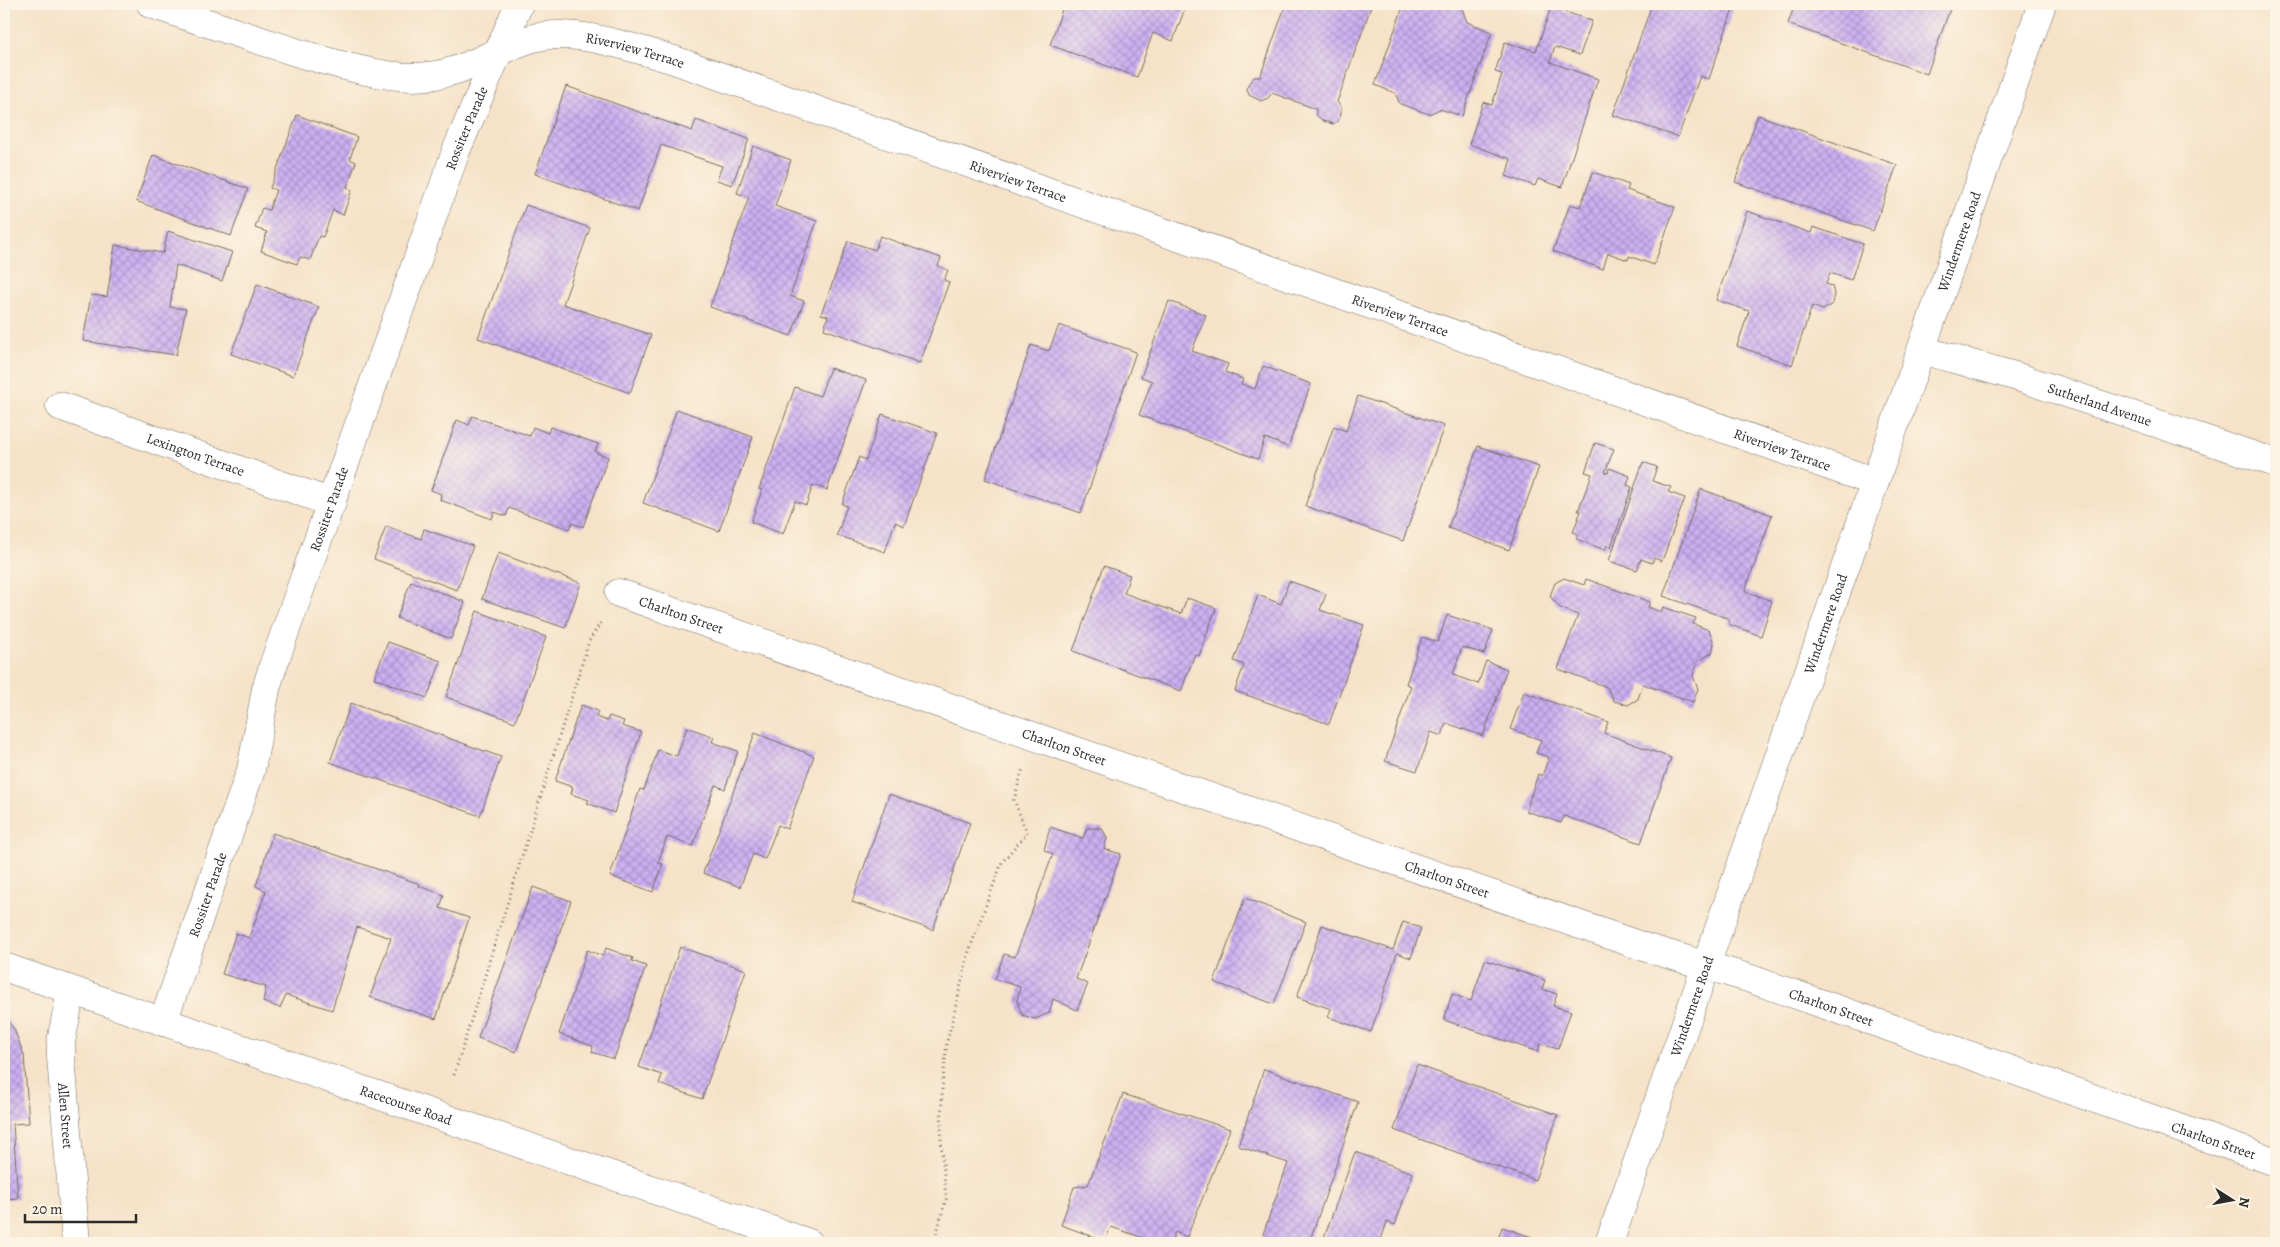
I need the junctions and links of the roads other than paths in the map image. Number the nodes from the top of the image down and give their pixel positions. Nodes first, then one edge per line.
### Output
1 (151, 4) edge
2 (519, 4) edge
3 (2042, 4) edge
4 (498, 52) junction
5 (1922, 350) junction
6 (60, 406) dead end
7 (2276, 463) edge
8 (1875, 482) junction
9 (332, 503) junction
10 (619, 593) road end
11 (4, 967) edge
12 (1706, 967) junction
13 (71, 991) junction
14 (163, 1022) junction
15 (2276, 1162) edge
16 (76, 1243) edge
17 (809, 1243) edge
18 (1609, 1243) edge

1 - 4 street, Riverview Terrace
2 - 4 street, Rossiter Parade
3 - 5 street, Windermere Road
4 - 8 street, Riverview Terrace
4 - 9 street, Rossiter Parade
5 - 7 street, Sutherland Avenue
5 - 8 street, Windermere Road
6 - 9 street, Lexington Terrace
8 - 12 street, Windermere Road
9 - 14 street, Rossiter Parade
10 - 12 street, Charlton Street
11 - 13 street, Racecourse Road
12 - 15 street, Charlton Street
12 - 18 street, Windermere Road
13 - 14 street, Racecourse Road
13 - 16 street, Allen Street
14 - 17 street, Racecourse Road

